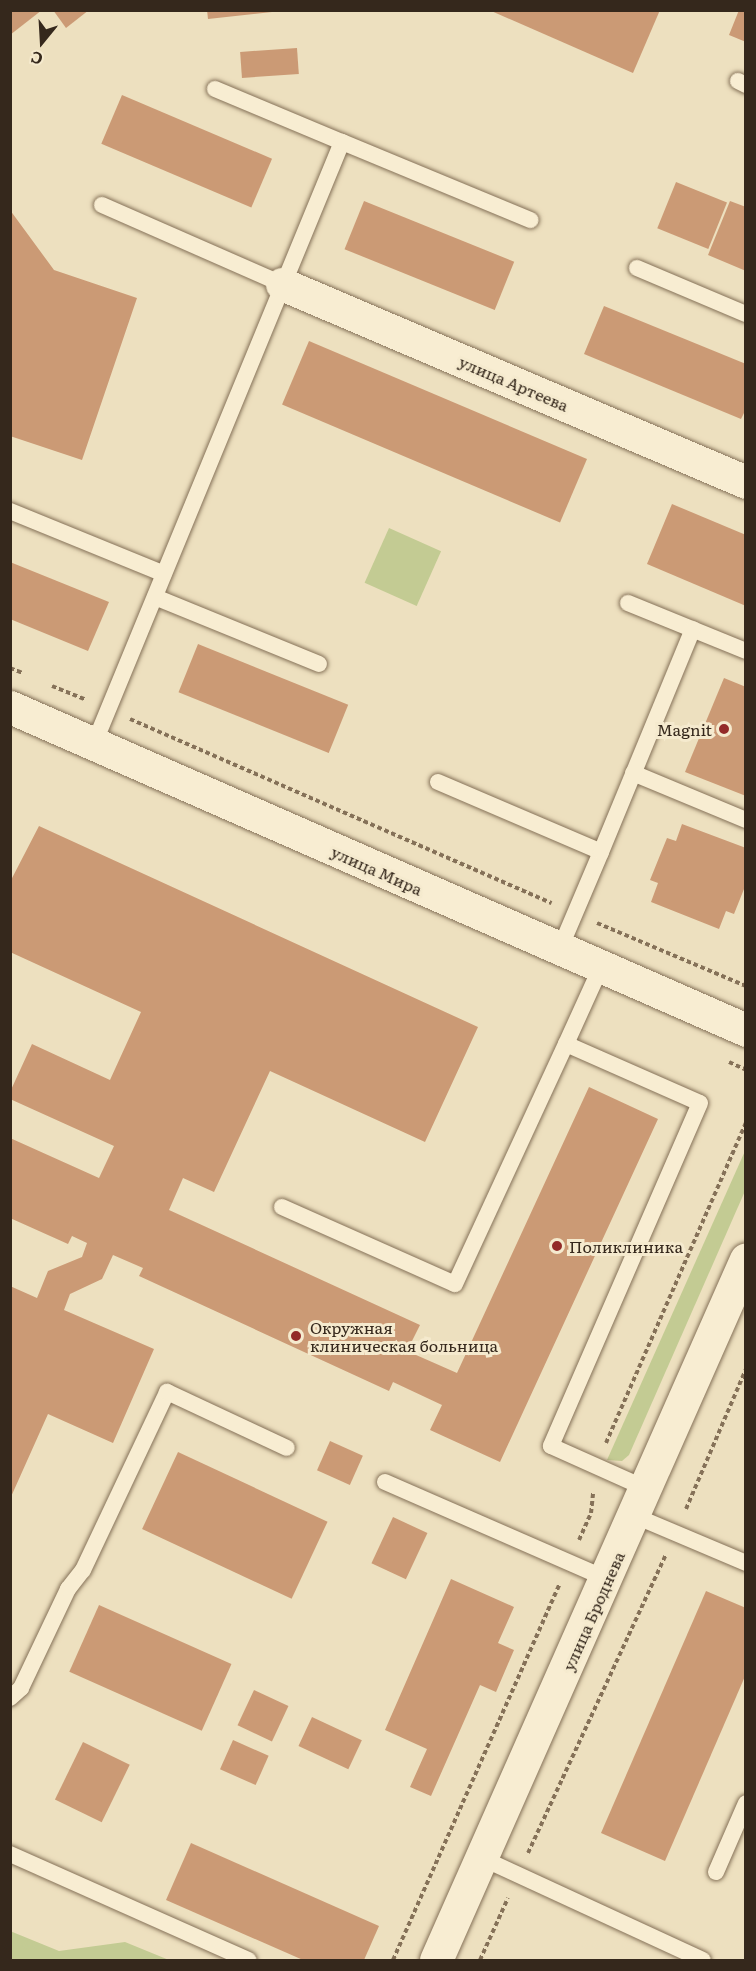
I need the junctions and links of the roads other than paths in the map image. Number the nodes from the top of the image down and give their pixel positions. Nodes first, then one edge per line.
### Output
1 (215, 88) dead end
2 (342, 142) junction
3 (102, 205) dead end
4 (530, 219) dead end
5 (638, 268) dead end
6 (282, 284) junction
7 (746, 314) edge
8 (746, 482) edge
9 (10, 511) edge
10 (164, 574) junction
11 (155, 597) junction
12 (628, 603) dead end
13 (693, 629) junction
14 (746, 651) edge
15 (319, 664) dead end
16 (10, 707) edge
17 (94, 744) junction
18 (633, 773) junction
19 (438, 782) dead end
20 (746, 820) edge
21 (601, 852) junction
22 (559, 951) junction
23 (600, 969) junction
24 (746, 1030) edge
25 (566, 1044) junction
26 (282, 1207) dead end
27 (746, 1259) edge
28 (736, 1307) edge
29 (287, 1448) dead end
30 (385, 1482) dead end
31 (641, 1503) junction
32 (746, 1563) edge
33 (607, 1579) junction
34 (10, 1698) edge
35 (746, 1803) edge
36 (10, 1854) edge
37 (482, 1858) junction
38 (716, 1872) dead end
39 (248, 1960) edge
40 (436, 1960) edge
41 (703, 1960) edge

1 - 2 lane
2 - 4 lane
2 - 6 lane
3 - 6 lane
5 - 7 lane
6 - 8 street, улица Артеева
6 - 10 lane
9 - 10 lane
10 - 11 lane
11 - 15 lane
11 - 17 lane
12 - 13 lane
13 - 14 lane
13 - 18 lane
16 - 17 street, улица Мира
17 - 22 street, улица Мира
18 - 20 lane
18 - 21 lane
19 - 21 lane
21 - 22 lane
22 - 23 street, улица Мира
23 - 24 street, улица Мира
23 - 25 lane
25 - 26 lane
25 - 31 lane
27 - 28 street, улица Броднева
28 - 31 street, улица Броднева
29 - 34 lane
30 - 33 lane
31 - 32 lane
31 - 33 street, улица Броднева
33 - 37 street, улица Броднева
35 - 38 lane
36 - 39 lane
37 - 40 street, улица Броднева
37 - 41 lane

